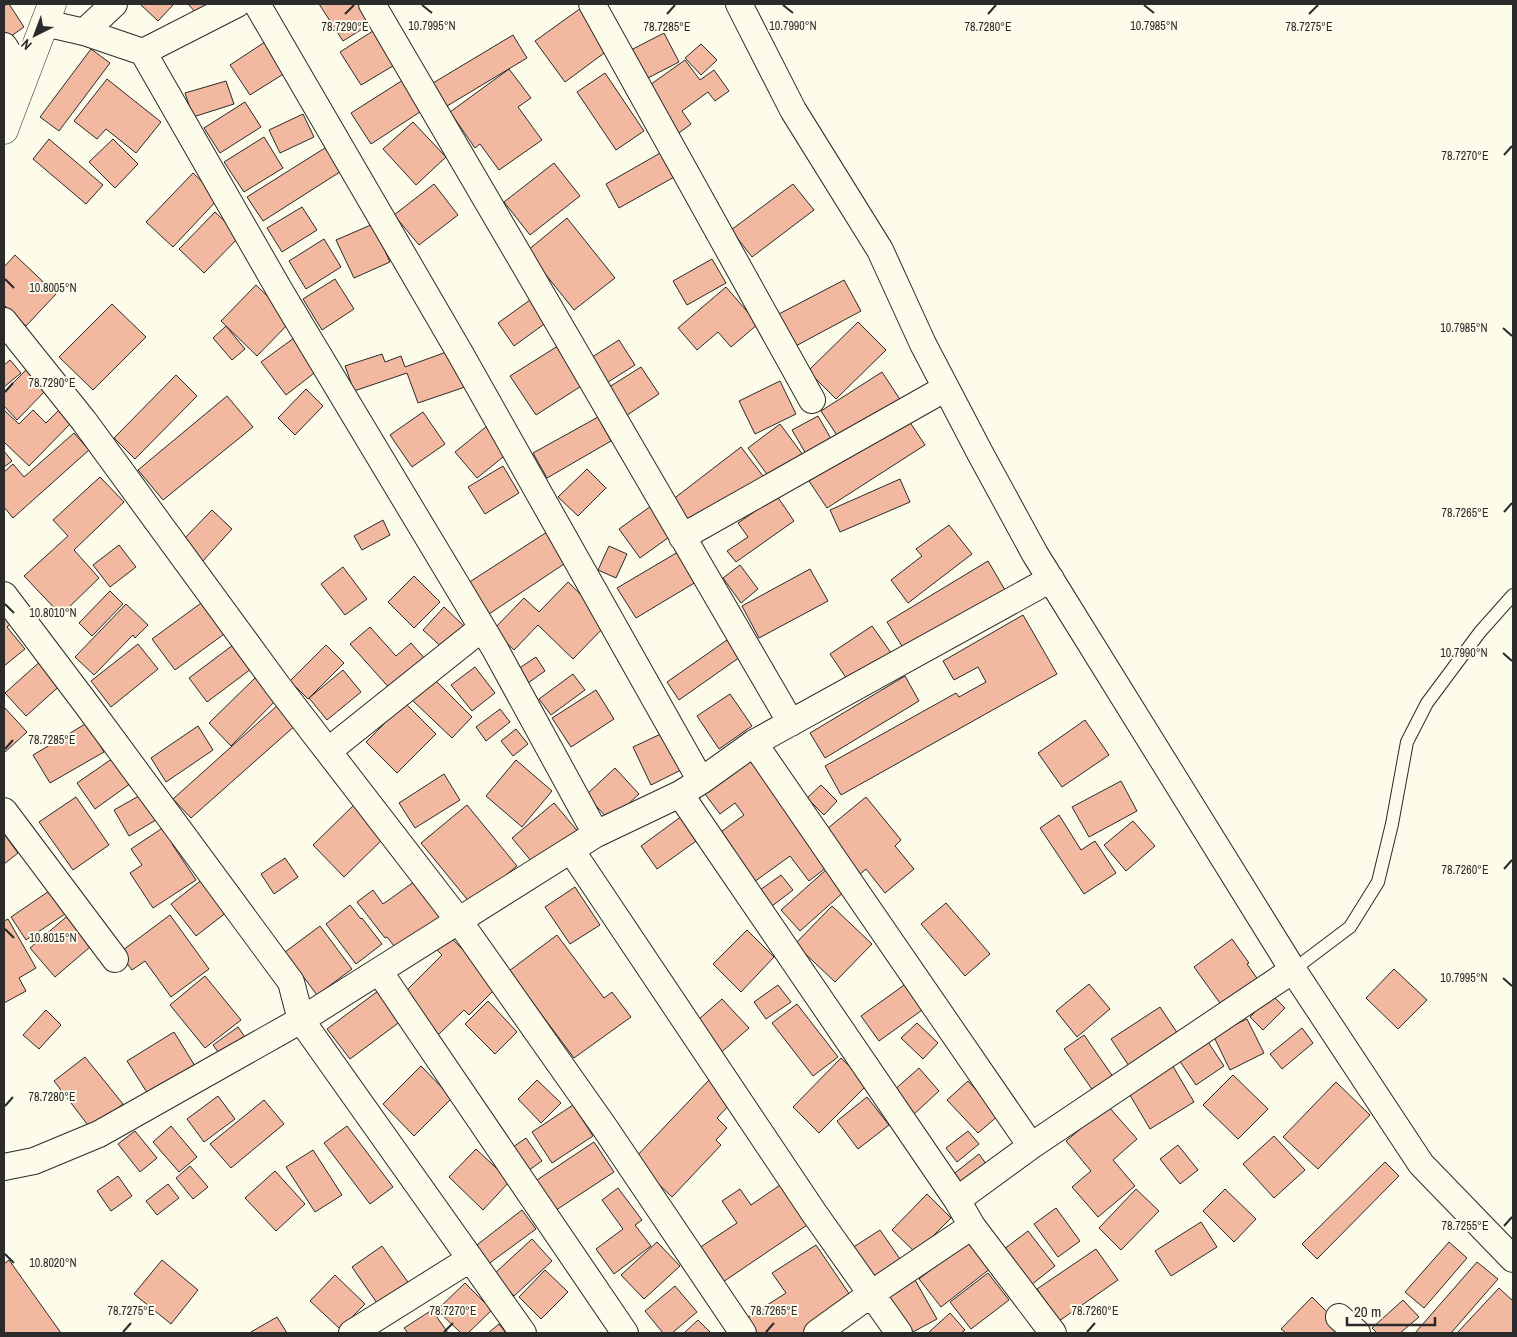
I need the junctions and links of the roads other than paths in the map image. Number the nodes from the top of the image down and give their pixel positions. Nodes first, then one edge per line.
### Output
1 (114, 4) edge
2 (238, 4) edge
3 (257, 4) edge
4 (372, 4) edge
5 (592, 4) edge
6 (738, 4) edge
7 (48, 13) edge
8 (84, 32) junction
9 (4, 46) edge
10 (143, 52) junction
11 (14, 81) edge
12 (4, 130) edge
13 (4, 321) edge
14 (946, 388) junction
15 (812, 400) dead end
16 (682, 537) junction
17 (1051, 579) junction
18 (4, 595) edge
19 (1513, 595) edge
20 (482, 628) junction
21 (790, 722) junction
22 (754, 743) junction
23 (328, 751) junction
24 (690, 788) junction
25 (4, 811) edge
26 (596, 834) junction
27 (571, 850) junction
28 (459, 921) junction
29 (115, 959) dead end
30 (1293, 970) junction
31 (379, 971) junction
32 (301, 1020) junction
33 (1031, 1146) junction
34 (4, 1167) edge
35 (957, 1200) junction
36 (972, 1226) junction
37 (470, 1259) junction
38 (1513, 1259) edge
39 (871, 1294) junction
40 (352, 1333) edge
41 (524, 1333) edge
42 (625, 1333) edge
43 (743, 1333) edge
44 (817, 1333) edge
45 (899, 1333) edge
46 (1053, 1333) edge

1 - 8 street
2 - 10 street
3 - 24 street
4 - 16 street
5 - 15 street
6 - 14 street
7 - 8 street
7 - 11 main road
8 - 10 street
9 - 11 street
10 - 20 street
11 - 12 main road
13 - 23 street
14 - 16 street
14 - 17 street
16 - 21 street
17 - 21 street
17 - 30 street
18 - 32 street
19 - 30 lane
20 - 23 street
20 - 26 street
21 - 22 street
22 - 24 street
22 - 33 street
23 - 28 street
24 - 26 street
24 - 35 street
25 - 29 street
26 - 27 street
27 - 28 street
27 - 39 street
28 - 31 street
28 - 43 street
30 - 33 street
30 - 38 street
31 - 32 street
31 - 42 street
32 - 34 street
32 - 37 street
33 - 35 street
35 - 36 street
36 - 39 street
36 - 46 street
37 - 40 street
37 - 41 street
39 - 44 street
39 - 45 street

